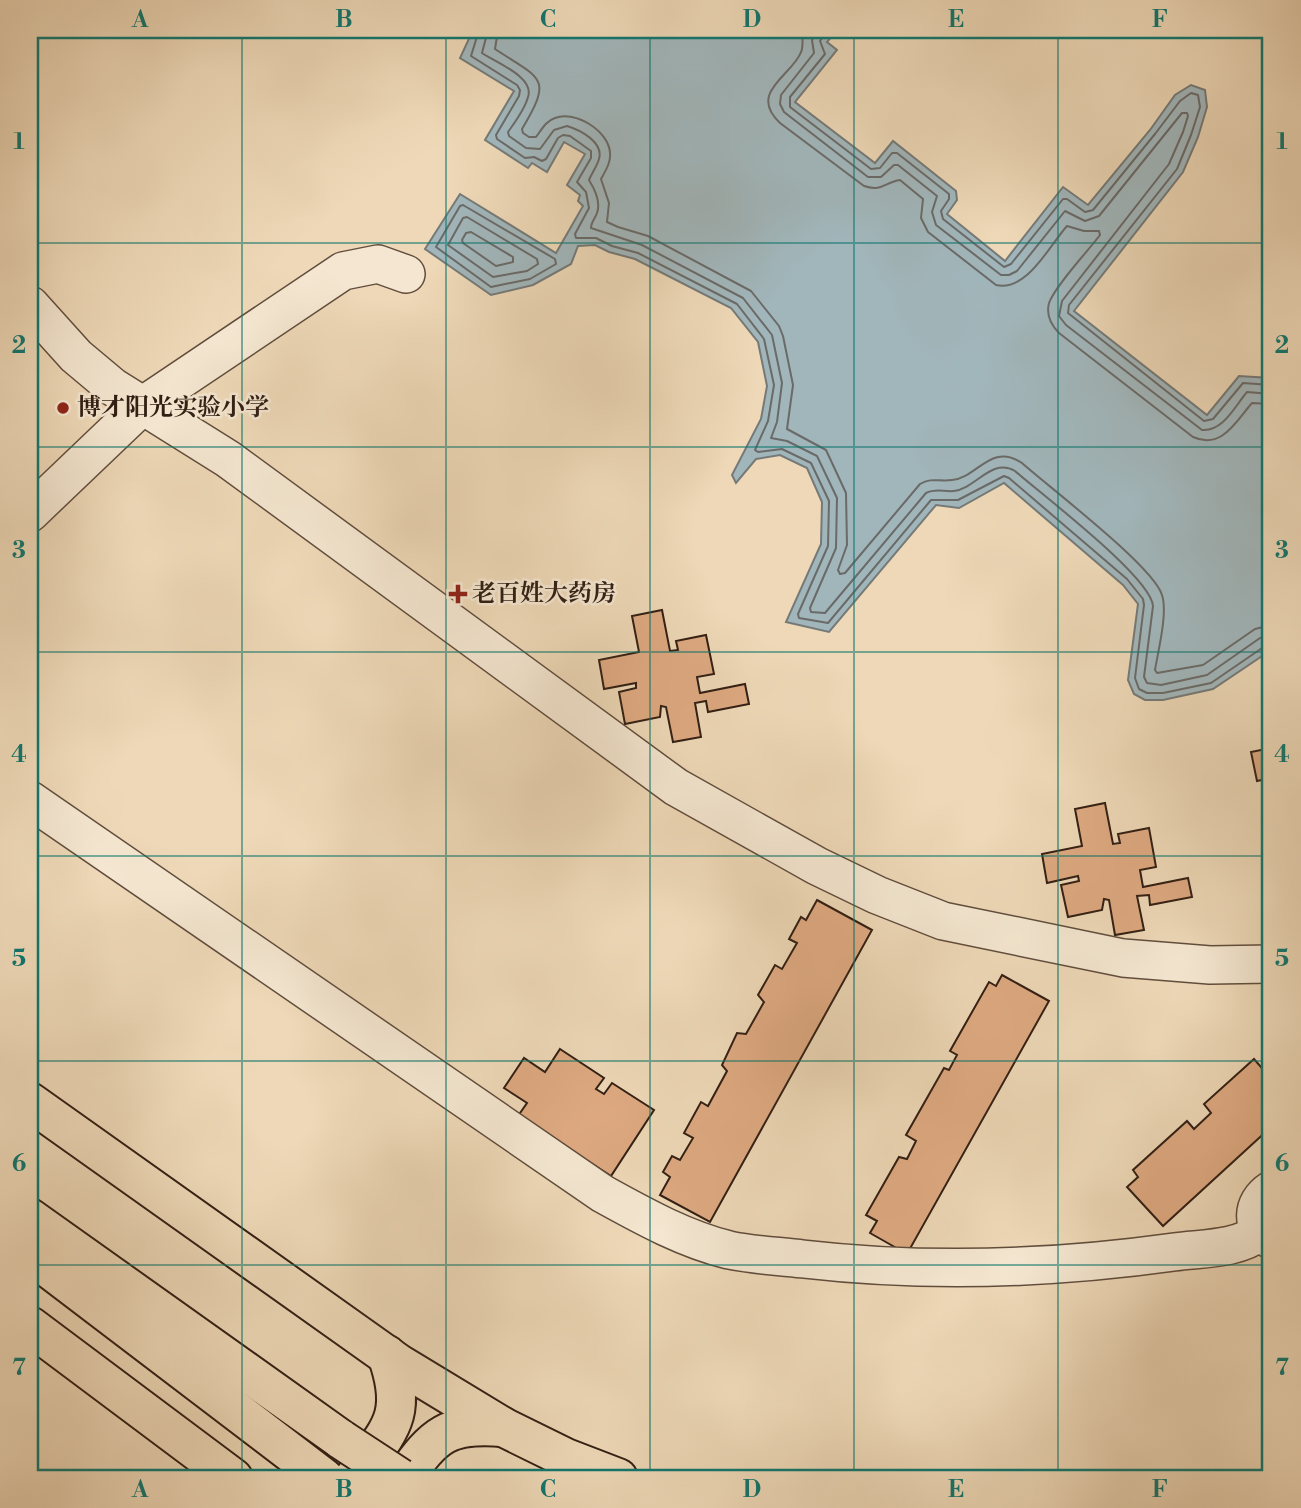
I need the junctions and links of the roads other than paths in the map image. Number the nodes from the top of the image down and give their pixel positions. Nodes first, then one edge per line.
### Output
1 (406, 274) dead end
2 (30, 305) edge
3 (142, 406) junction
4 (30, 513) edge
5 (30, 800) edge
6 (1271, 964) edge
7 (30, 1102) edge
8 (1271, 1190) edge
9 (30, 1218) edge
10 (1266, 1236) edge
11 (30, 1254) edge
12 (30, 1326) edge
13 (30, 1343) edge
14 (387, 1355) junction
15 (503, 1427) junction
16 (320, 1475) edge
17 (189, 1478) edge
18 (233, 1478) edge
19 (354, 1478) edge
20 (402, 1478) edge
21 (618, 1478) edge

1 - 3 street
2 - 3 street
3 - 4 street
3 - 6 street
5 - 10 street
7 - 14 main road
8 - 10 street
9 - 20 main road, bridge
11 - 16 main road
12 - 18 main road
13 - 17 main road
14 - 15 main road
14 - 19 main road
15 - 20 main road
15 - 21 main road

